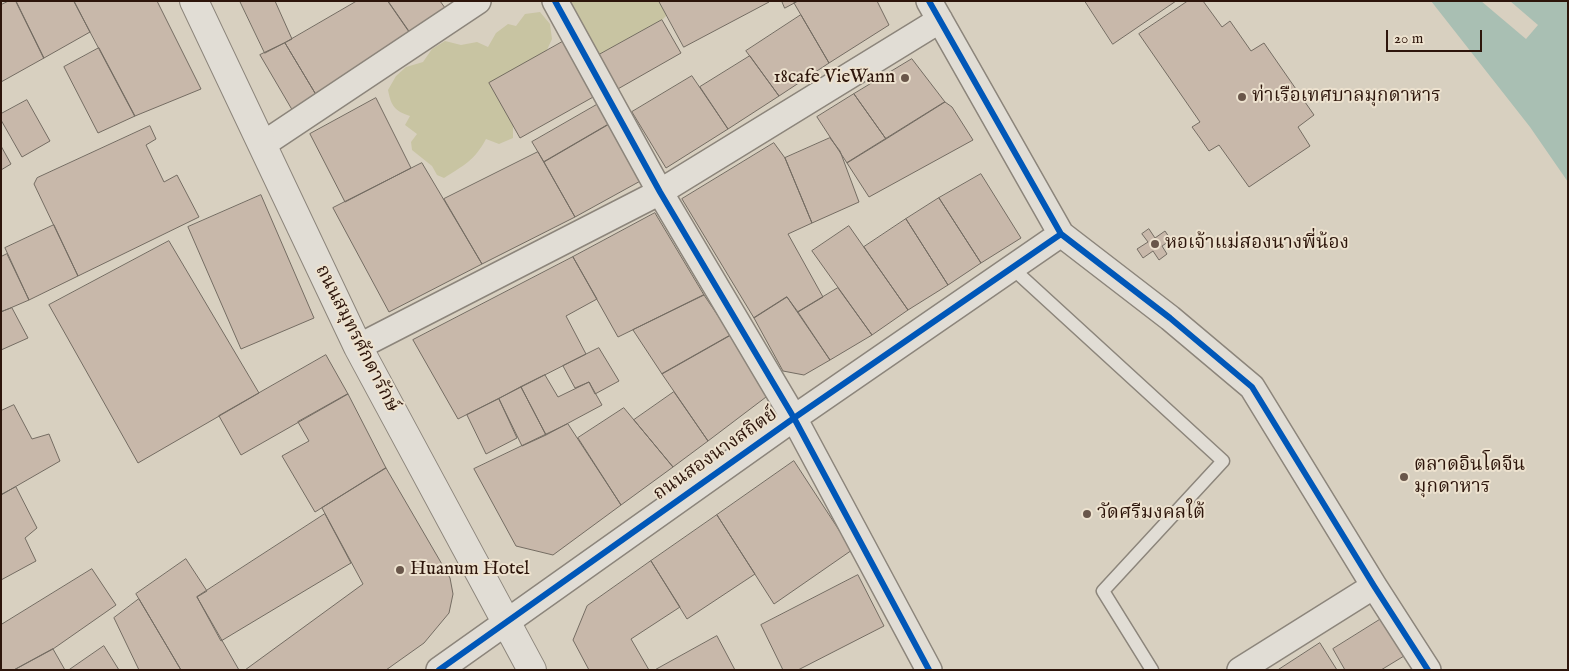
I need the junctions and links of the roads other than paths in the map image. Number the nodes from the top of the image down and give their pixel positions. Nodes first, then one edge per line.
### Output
1 (194, 1) edge
2 (478, 1) edge
3 (555, 1) edge
4 (935, 10) edge
5 (262, 146) junction
6 (660, 192) junction
7 (1062, 234) junction
8 (1011, 268) junction
9 (358, 347) junction
10 (794, 418) junction
11 (1374, 586) junction
12 (507, 622) junction
13 (439, 670) edge
14 (532, 670) edge
15 (929, 670) edge
16 (1152, 670) edge
17 (1240, 670) edge
18 (1428, 670) edge

1 - 5 street, ถนนสมุทรศักดารักษ์
2 - 5 street
3 - 6 street
4 - 6 street
4 - 7 street
5 - 9 street, ถนนสมุทรศักดารักษ์
6 - 9 street
6 - 10 street
7 - 8 street, ถนนสองนางสถิตย์
7 - 11 street
8 - 10 street, ถนนสองนางสถิตย์
8 - 16 lane
9 - 12 street, ถนนสมุทรศักดารักษ์
10 - 12 street, ถนนสองนางสถิตย์
10 - 15 street
11 - 17 street
11 - 18 street
12 - 13 street, ถนนสองนางสถิตย์
12 - 14 street, ถนนสมุทรศักดารักษ์

